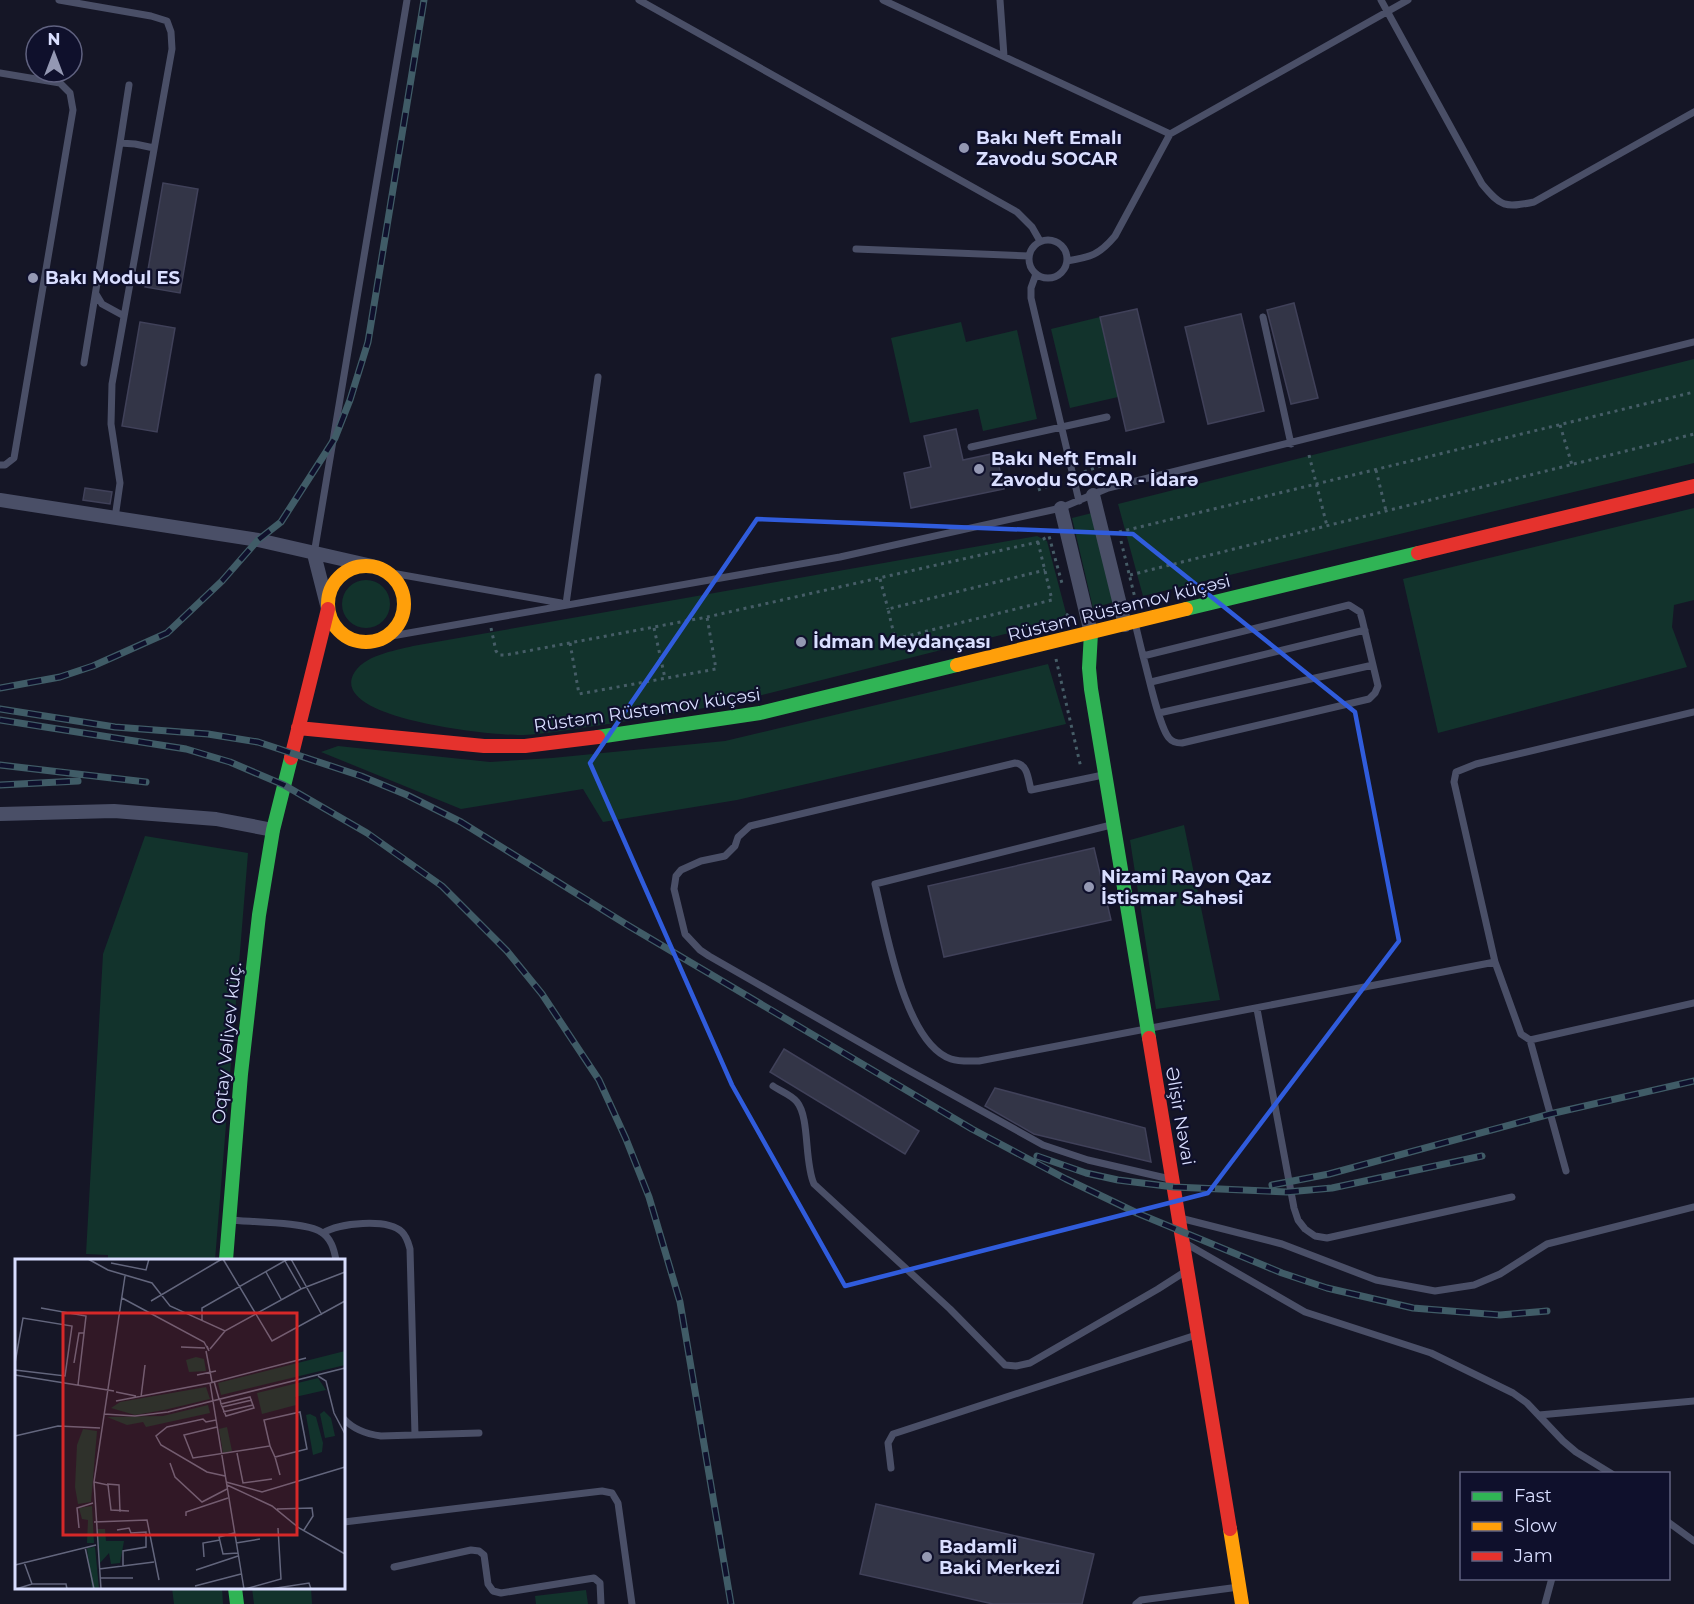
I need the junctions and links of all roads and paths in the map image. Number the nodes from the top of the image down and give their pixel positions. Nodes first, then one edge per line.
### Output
1 (59, 0) edge
2 (408, 0) edge
3 (639, 0) edge
4 (883, 0) edge
5 (1000, 0) edge
6 (1381, 0) edge
7 (1408, 0) edge
8 (1387, 12) junction
9 (1004, 56) junction
10 (0, 73) edge
11 (129, 85) dead end
12 (1694, 112) edge
13 (1170, 134) junction
14 (120, 143) junction
15 (154, 147) junction
16 (1040, 241) junction
17 (856, 249) dead end
18 (1029, 256) junction
19 (1067, 261) junction
20 (1036, 274) junction
21 (96, 294) junction
22 (124, 316) junction
23 (1263, 317) dead end
24 (1694, 342) edge
25 (84, 363) dead end
26 (598, 377) dead end
27 (1694, 392) edge
28 (1107, 417) dead end
29 (1560, 425) junction
30 (1062, 427) junction
31 (1694, 434) edge
32 (1291, 444) junction
33 (971, 447) dead end
34 (1309, 456) dead end
35 (0, 465) edge
36 (1572, 465) junction
37 (1376, 470) junction
38 (1316, 484) junction
39 (1694, 486) edge
40 (1093, 495) junction
41 (0, 500) edge
42 (1080, 501) junction
43 (1061, 508) junction
44 (1386, 511) junction
45 (115, 518) junction
46 (1327, 526) junction
47 (1038, 542) junction
48 (314, 554) junction
49 (372, 566) junction
50 (1045, 570) junction
51 (386, 572) junction
52 (1130, 575) junction
53 (879, 578) junction
54 (1064, 589) dead end
55 (1135, 598) dead end
56 (566, 604) junction
57 (327, 609) junction
58 (888, 609) junction
59 (1070, 611) dead end
60 (489, 617) junction
61 (707, 617) junction
62 (1130, 624) junction
63 (1054, 625) dead end
64 (654, 628) junction
65 (1365, 630) junction
66 (1091, 633) junction
67 (386, 637) junction
68 (570, 643) junction
69 (1143, 656) junction
70 (1050, 660) dead end
71 (1373, 664) junction
72 (665, 678) junction
73 (1151, 682) junction
74 (1694, 712) edge
75 (1159, 713) junction
76 (298, 728) junction
77 (1105, 774) junction
78 (1083, 779) junction
79 (0, 814) edge
80 (1114, 824) junction
81 (273, 830) junction
82 (1495, 962) junction
83 (1694, 1003) edge
84 (1257, 1009) junction
85 (1148, 1030) junction
86 (1530, 1040) junction
87 (773, 1086) dead end
88 (1566, 1171) dead end
89 (1173, 1179) junction
90 (1512, 1197) dead end
91 (1694, 1207) edge
92 (1179, 1218) junction
93 (228, 1220) junction
94 (323, 1233) junction
95 (1183, 1241) junction
96 (226, 1259) edge
97 (336, 1259) edge
98 (1188, 1270) junction
99 (1198, 1334) junction
100 (1694, 1401) edge
101 (1539, 1415) junction
102 (345, 1420) edge
103 (479, 1433) dead end
104 (415, 1435) junction
105 (891, 1468) dead end
106 (1610, 1472) edge
107 (345, 1522) edge
108 (1670, 1523) edge
109 (1694, 1541) edge
110 (394, 1567) dead end
111 (1551, 1580) edge
112 (1239, 1587) junction
113 (235, 1589) edge
114 (237, 1604) edge
115 (601, 1604) edge
116 (632, 1604) edge
117 (1136, 1604) edge
118 (1242, 1604) edge
119 (1545, 1604) edge

1 - 15 lane
2 - 48 lane
3 - 16 lane
4 - 9 lane
5 - 9 lane
6 - 8 lane
7 - 8 lane
8 - 12 lane
8 - 13 lane
9 - 13 lane
10 - 35 lane
11 - 14 lane
13 - 19 lane
14 - 15 lane
14 - 21 lane
15 - 22 lane
16 - 18 lane
16 - 19 lane
17 - 18 lane
18 - 20 lane
19 - 20 lane
20 - 30 lane
21 - 22 lane
21 - 25 lane
22 - 45 lane
23 - 32 lane
24 - 32 lane
26 - 56 lane
27 - 29 path
28 - 30 lane
29 - 36 path
29 - 37 path
30 - 33 lane
30 - 42 lane
31 - 36 path
32 - 40 lane
34 - 38 path
36 - 44 path
37 - 38 path
37 - 44 path
38 - 46 path
38 - 52 path
39 - 62 street, Rüstəm Rüstəmov küçəsi
40 - 42 lane
40 - 62 street
41 - 45 street
42 - 43 lane
43 - 56 lane
43 - 66 street
44 - 46 path
45 - 48 street
46 - 52 path
47 - 50 path
47 - 53 path
47 - 54 path
48 - 49 street
48 - 57 street
49 - 51 street
49 - 57 street
50 - 58 path
50 - 58 path
51 - 56 lane
51 - 67 street
52 - 55 path
53 - 58 path
53 - 61 path
56 - 60 lane
57 - 67 street
57 - 76 street, Oqtay Vəliyev küç.
59 - 63 path
60 - 67 lane
60 - 68 path
61 - 64 path
61 - 72 path
62 - 66 street, Rüstəm Rüstəmov küçəsi
62 - 69 lane
64 - 68 path
64 - 72 path
65 - 69 lane
65 - 71 lane
65 - 73 lane
66 - 76 street, Rüstəm Rüstəmov küçəsi
66 - 77 street, Əlişir Nəvai
68 - 72 path
69 - 73 lane
70 - 78 path
71 - 75 lane
71 - 75 lane
73 - 75 lane
74 - 82 lane
76 - 81 street, Oqtay Vəliyev küç.
77 - 78 lane
77 - 80 street, Əlişir Nəvai
78 - 89 lane
79 - 81 street
80 - 85 street, Əlişir Nəvai
80 - 85 lane
81 - 93 street, Oqtay Vəliyev küç.
82 - 84 lane
82 - 86 lane
83 - 86 lane
84 - 85 lane
84 - 90 lane
85 - 89 street, Əlişir Nəvai
86 - 88 lane
87 - 98 lane
89 - 92 street, Əlişir Nəvai
91 - 92 lane
92 - 95 street, Əlişir Nəvai
93 - 94 lane
93 - 96 street, Oqtay Vəliyev küç.
94 - 97 lane
94 - 104 lane
95 - 98 street, Əlişir Nəvai
95 - 101 lane
98 - 99 street, Əlişir Nəvai
99 - 105 lane
99 - 112 street, Əlişir Nəvai
100 - 101 lane
101 - 106 lane
102 - 104 lane
103 - 104 lane
107 - 116 lane
108 - 109 lane
110 - 115 lane
111 - 119 lane
112 - 117 lane
112 - 118 street, Əlişir Nəvai
113 - 114 street

